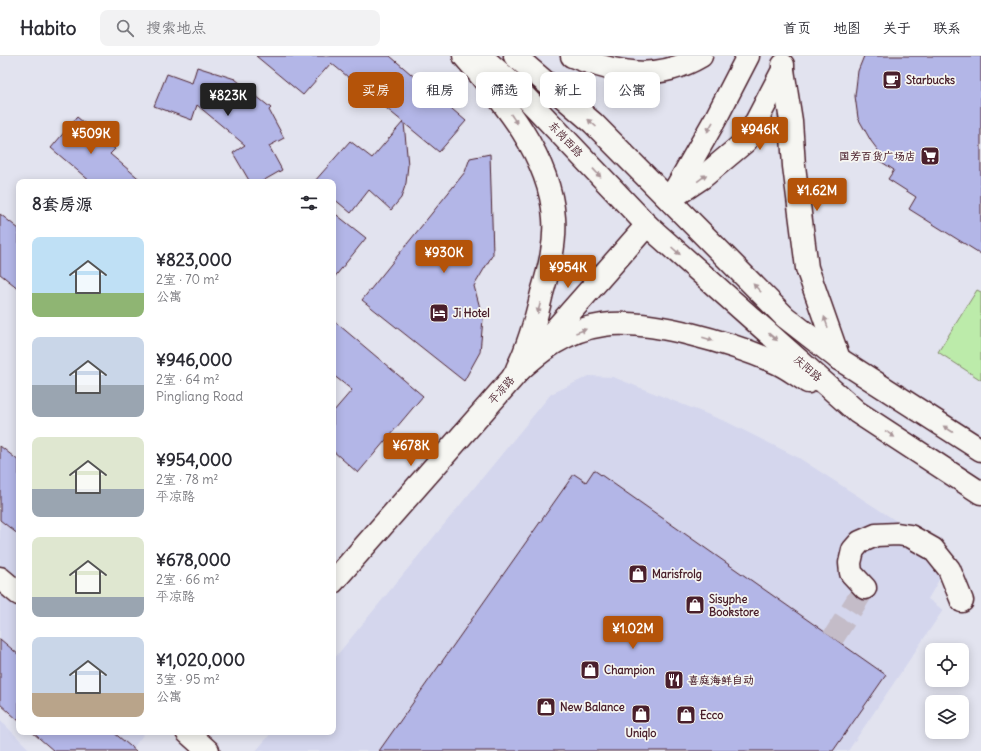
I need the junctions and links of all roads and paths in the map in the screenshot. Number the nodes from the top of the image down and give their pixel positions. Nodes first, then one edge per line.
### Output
1 (464, 56) edge
2 (481, 56) edge
3 (515, 56) edge
4 (572, 56) edge
5 (700, 56) edge
6 (748, 56) edge
7 (783, 63) edge
8 (670, 199) junction
9 (647, 226) junction
10 (839, 359) junction
11 (514, 376) junction
12 (857, 412) junction
13 (981, 450) edge
14 (981, 493) edge
15 (0, 578) edge
16 (336, 579) edge
17 (865, 588) dead end
18 (16, 591) edge
19 (962, 601) dead end

1 -> 11 main road
2 -> 9 main road, 东岗西路
8 -> 3 main road
4 - 5 main road
6 -> 8 main road
8 -> 7 main road
10 -> 7 main road
8 - 9 main road, 平凉路
10 -> 8 main road
9 - 11 main road, 平凉路
9 -> 12 main road, 庆阳路
13 -> 10 main road
11 -> 12 main road
11 - 16 main road, 平凉路
12 -> 14 main road, 庆阳路
15 - 18 main road
17 - 19 main road

